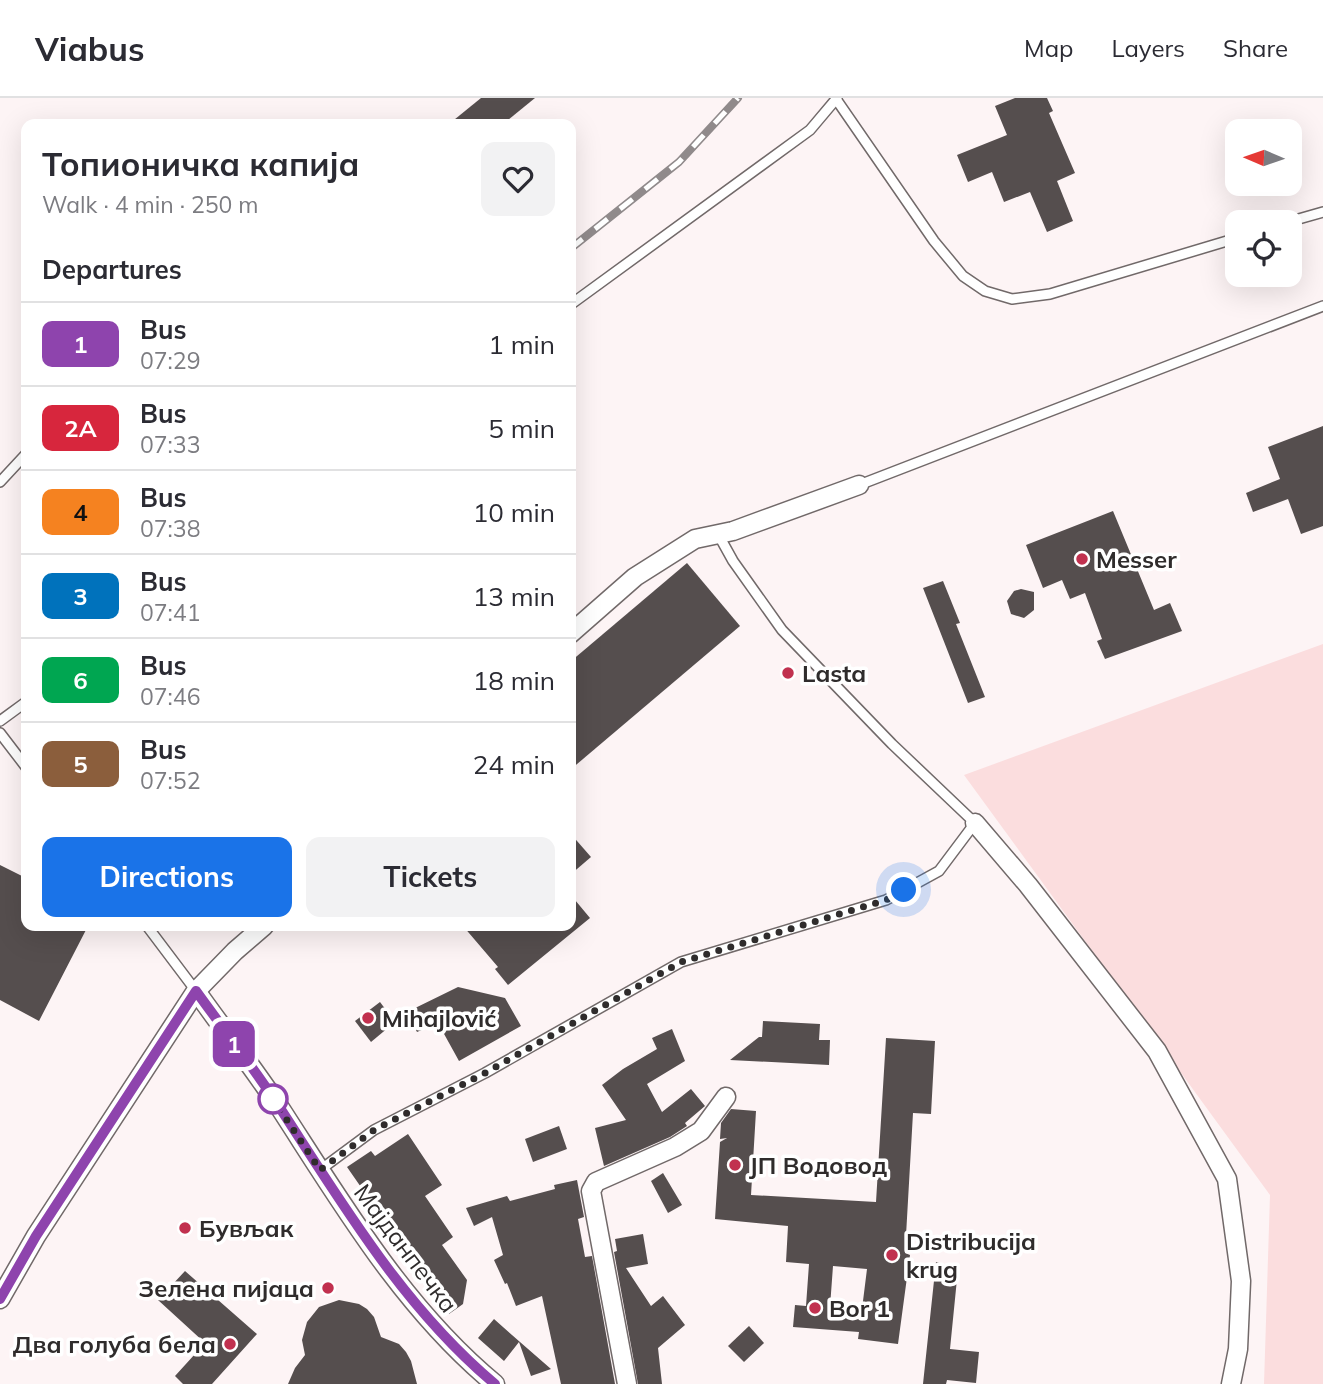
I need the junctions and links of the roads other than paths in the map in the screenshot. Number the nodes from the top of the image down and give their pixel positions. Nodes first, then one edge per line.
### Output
1 (836, 99) edge
2 (1323, 212) edge
3 (1302, 218) edge
4 (1225, 242) edge
5 (576, 301) edge
6 (1323, 306) edge
7 (21, 459) edge
8 (0, 482) edge
9 (859, 485) joint
10 (718, 534) junction
11 (576, 629) edge
12 (21, 706) edge
13 (0, 721) edge
14 (0, 733) edge
15 (21, 760) edge
16 (975, 823) junction
17 (151, 931) edge
18 (258, 931) edge
19 (196, 991) junction
20 (726, 1097) dead end
21 (320, 1170) junction
22 (0, 1299) edge
23 (495, 1384) edge
24 (626, 1384) edge
25 (1231, 1384) edge

1 - 4 lane
1 - 5 lane
2 - 3 lane
6 - 9 lane
7 - 8 lane
9 - 10 street
10 - 11 street
10 - 16 lane
12 - 13 lane
14 - 15 lane
16 - 21 lane
16 - 25 street
17 - 19 lane
18 - 19 street
19 - 21 street, Мајданпечка
19 - 22 street
20 - 24 street
21 - 23 street, Мајданпечка

